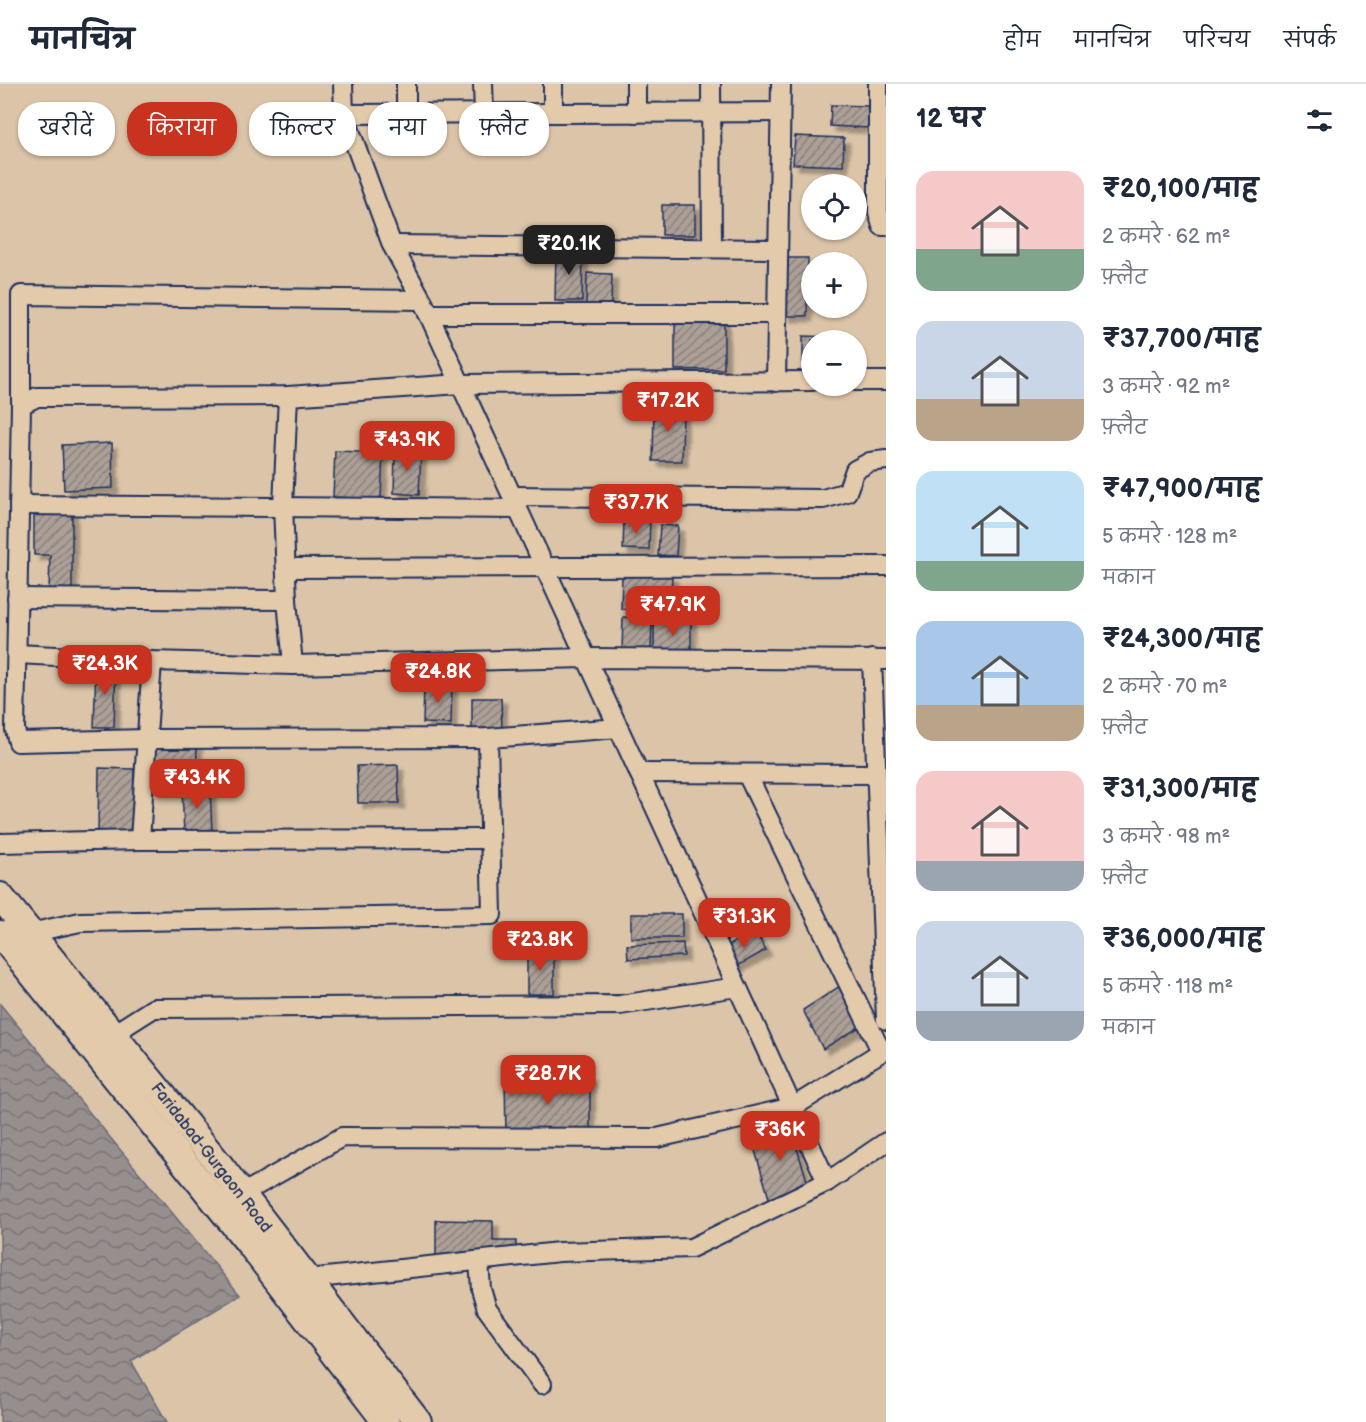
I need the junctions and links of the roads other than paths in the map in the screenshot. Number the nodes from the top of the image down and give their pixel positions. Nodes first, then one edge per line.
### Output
1 (343, 84) edge
2 (406, 84) edge
3 (483, 84) edge
4 (553, 84) edge
5 (636, 84) edge
6 (711, 84) edge
7 (781, 84) edge
8 (878, 84) edge
9 (344, 102) edge
10 (406, 102) edge
11 (484, 102) edge
12 (636, 112) junction
13 (712, 112) junction
14 (779, 112) junction
15 (549, 113) edge
16 (553, 113) junction
17 (356, 147) edge
18 (886, 226) edge
19 (392, 245) junction
20 (712, 248) junction
21 (778, 249) junction
22 (425, 307) junction
23 (777, 314) junction
24 (801, 381) edge
25 (867, 381) edge
26 (886, 381) edge
27 (776, 382) junction
28 (460, 384) junction
29 (288, 396) junction
30 (21, 405) junction
31 (886, 460) edge
32 (515, 503) junction
33 (20, 504) junction
34 (283, 506) junction
35 (886, 566) edge
36 (544, 567) junction
37 (287, 568) junction
38 (18, 598) junction
39 (287, 600) junction
40 (18, 654) junction
41 (586, 658) junction
42 (879, 659) edge
43 (152, 661) junction
44 (293, 665) junction
45 (7, 722) edge
46 (619, 728) junction
47 (488, 738) junction
48 (146, 739) junction
49 (639, 773) junction
50 (747, 774) junction
51 (876, 774) junction
52 (490, 839) junction
53 (140, 840) junction
54 (0, 843) edge
55 (0, 896) edge
56 (30, 933) junction
57 (0, 934) edge
58 (737, 987) junction
59 (886, 1020) edge
60 (113, 1034) junction
61 (883, 1050) edge
62 (793, 1107) junction
63 (886, 1142) edge
64 (827, 1182) junction
65 (242, 1194) junction
66 (479, 1261) junction
67 (308, 1279) junction
68 (542, 1384) dead end
69 (386, 1422) edge
70 (418, 1422) edge

1 - 9 street
2 - 10 street
3 - 11 street
4 - 16 street
5 - 12 street
6 - 13 street
7 - 14 street
8 - 18 street
12 - 13 street
12 - 16 street
13 - 14 street
13 - 20 street
14 - 21 street
15 - 16 street
17 - 19 street
19 - 20 street
19 - 22 street
20 - 21 street
21 - 23 street
22 - 23 street
22 - 28 street
22 - 30 street
23 - 27 street
24 - 27 street
25 - 26 street
27 - 28 street
28 - 29 street
28 - 32 street
29 - 30 street
29 - 34 street
30 - 33 street
31 - 32 street
32 - 34 street
32 - 36 street
33 - 34 street
33 - 38 street
34 - 37 street
35 - 36 street
36 - 37 street
36 - 41 street
37 - 39 street
38 - 39 street
38 - 40 street
39 - 44 street
40 - 43 street
40 - 45 street
41 - 42 street
41 - 44 street
41 - 46 street
42 - 51 street
43 - 44 street
43 - 48 street
45 - 48 street
46 - 47 street
46 - 49 street
47 - 48 street
47 - 52 street
48 - 53 street
49 - 50 street
49 - 58 street
50 - 51 street
50 - 61 street
51 - 59 street
52 - 53 street
52 - 56 street
53 - 54 street
55 - 56 main road, Faridabad-Gurgaon Road
56 - 60 main road, Faridabad-Gurgaon Road
57 - 69 main road, Faridabad-Gurgaon Road
58 - 60 street
58 - 62 street
60 - 65 main road, Faridabad-Gurgaon Road
61 - 62 street
62 - 64 street
62 - 65 street
63 - 64 street
64 - 66 street
65 - 67 main road, Faridabad-Gurgaon Road
66 - 67 street
66 - 68 street
67 - 70 main road, Faridabad-Gurgaon Road

